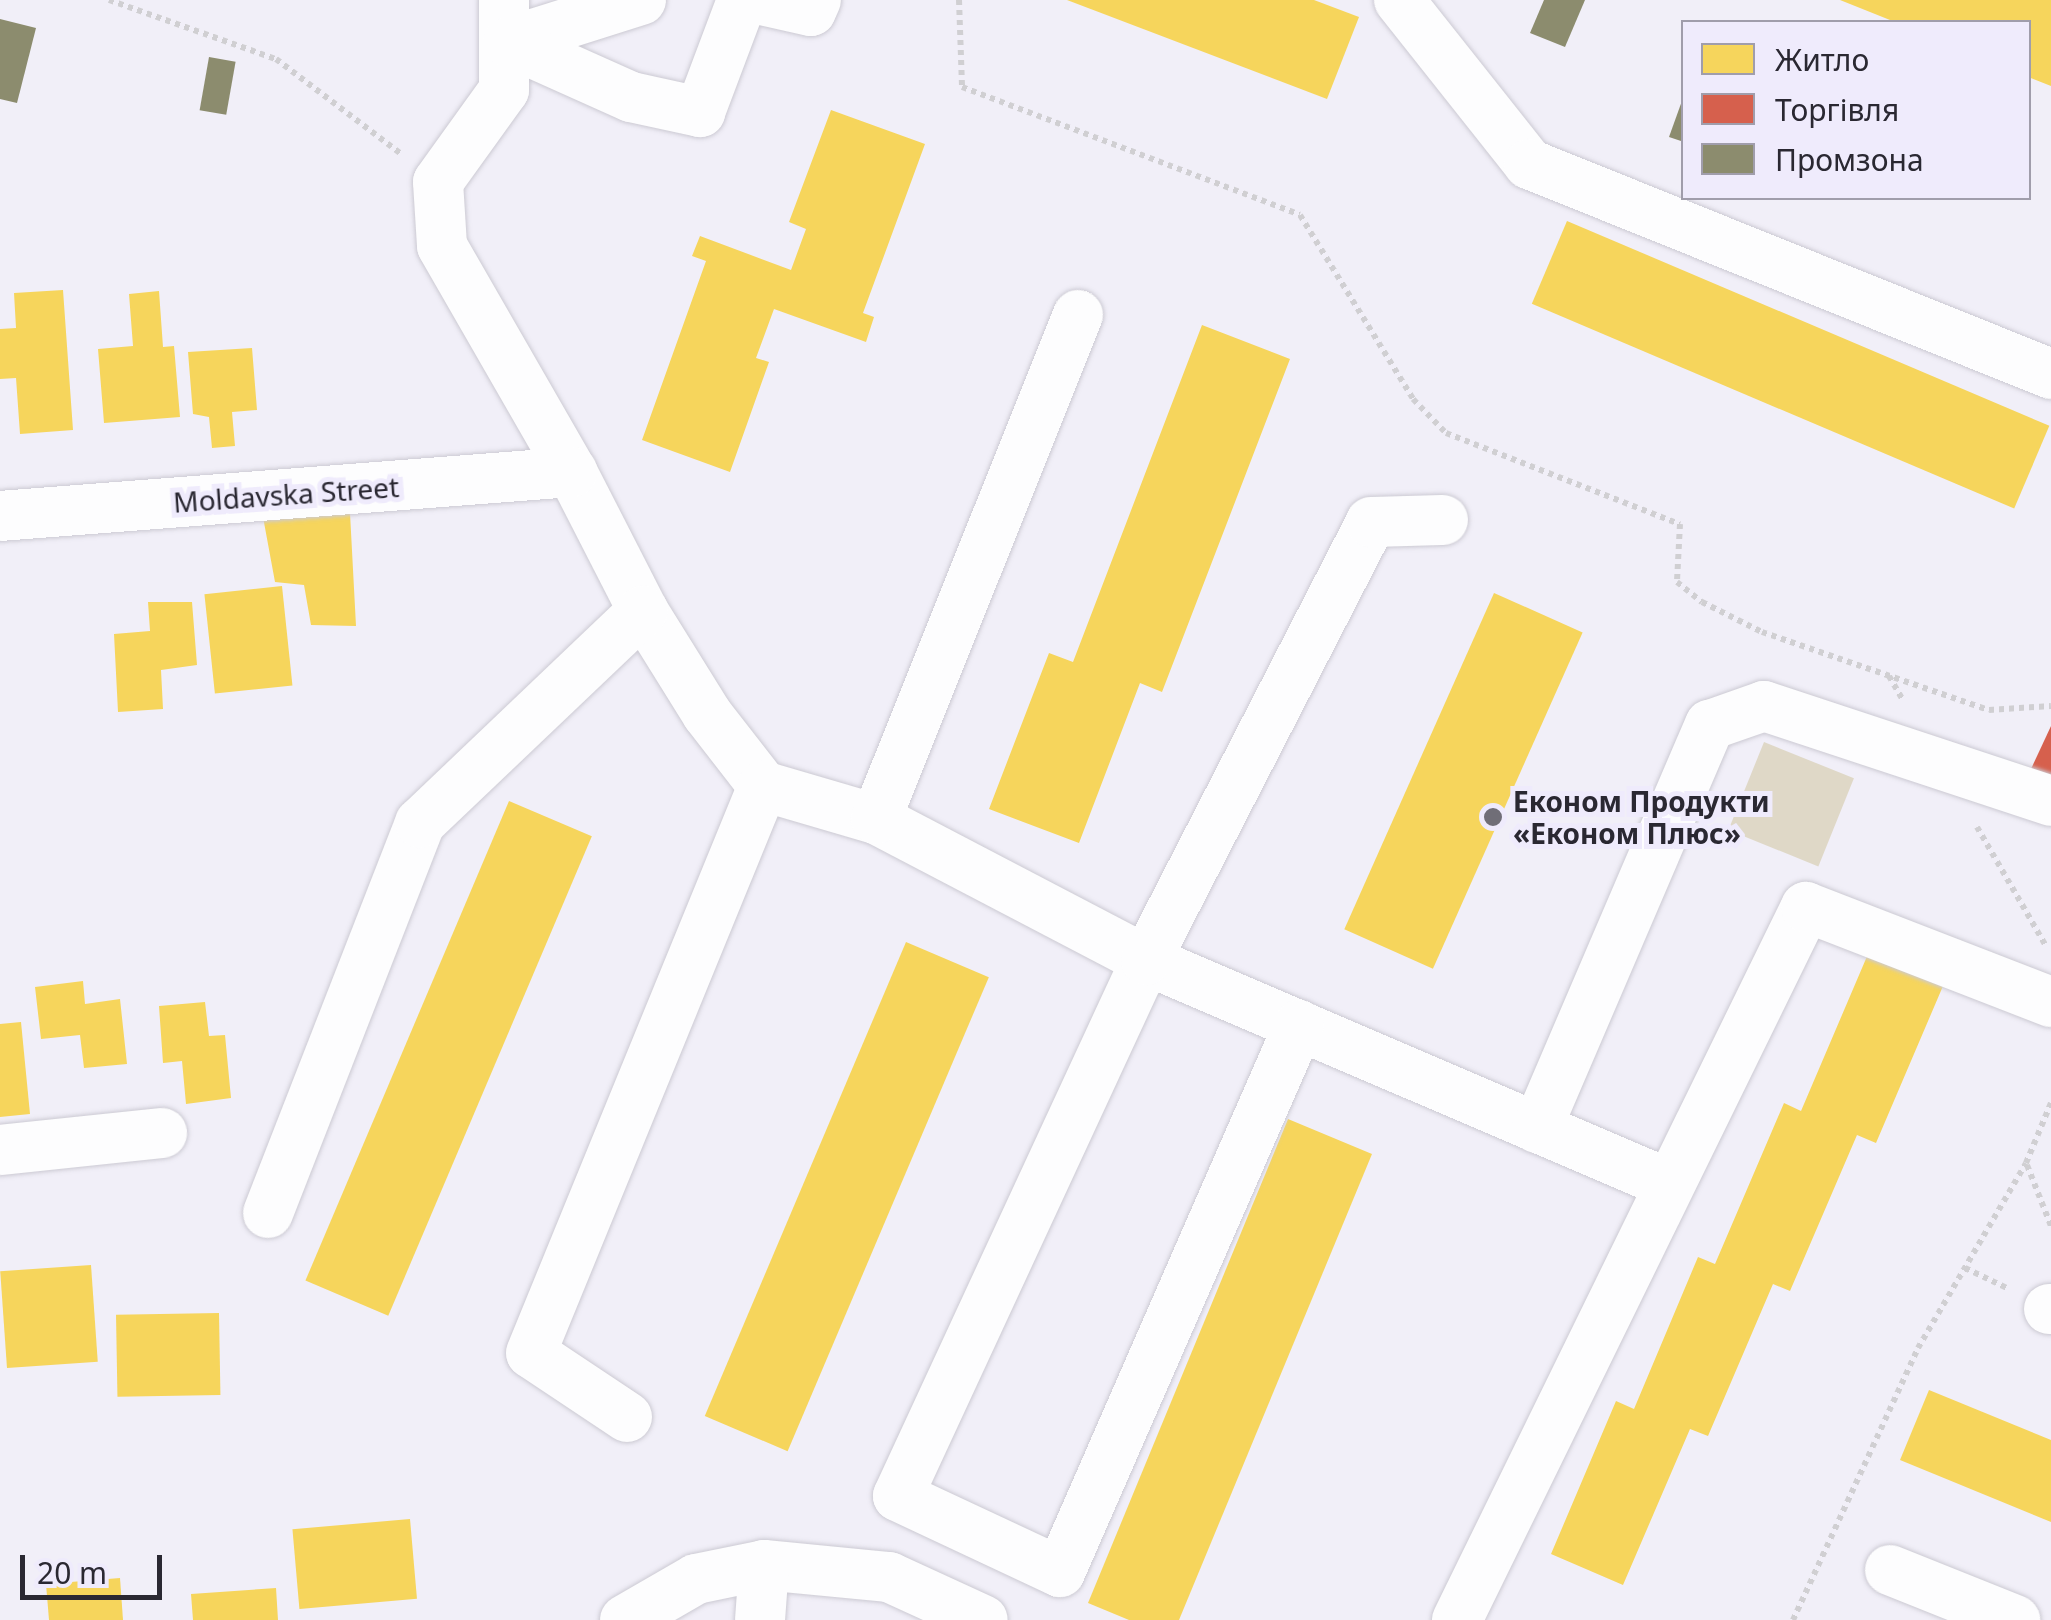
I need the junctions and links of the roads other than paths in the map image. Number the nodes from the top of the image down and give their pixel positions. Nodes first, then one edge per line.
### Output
1 (641, 0) edge
2 (742, 0) edge
3 (762, 0) edge
4 (816, 0) edge
5 (1399, 0) edge
6 (506, 21) edge
7 (1078, 316) dead end
8 (2051, 374) edge
9 (572, 472) junction
10 (0, 516) edge
11 (1444, 520) dead end
12 (643, 611) junction
13 (762, 786) junction
14 (2051, 801) edge
15 (876, 818) junction
16 (1146, 960) junction
17 (2051, 1002) edge
18 (1299, 1025) junction
19 (1538, 1128) junction
20 (162, 1133) dead end
21 (0, 1150) edge
22 (1669, 1184) junction
23 (268, 1213) dead end
24 (628, 1416) dead end
25 (764, 1565) junction
26 (1890, 1570) dead end
27 (625, 1620) edge
28 (760, 1620) edge
29 (983, 1620) edge
30 (1457, 1620) edge
31 (2014, 1620) edge

1 - 6 street
2 - 6 street
3 - 4 street
5 - 8 street
6 - 9 street
7 - 15 street
9 - 10 street, Moldavska Street
9 - 12 street
11 - 16 street
12 - 13 street
12 - 23 street
13 - 15 street
13 - 24 street
14 - 19 street
15 - 16 street
16 - 18 street
16 - 18 street
17 - 22 street
18 - 19 street
19 - 22 street
20 - 21 street
22 - 30 street
25 - 27 street
25 - 28 street
25 - 29 street
26 - 31 street

